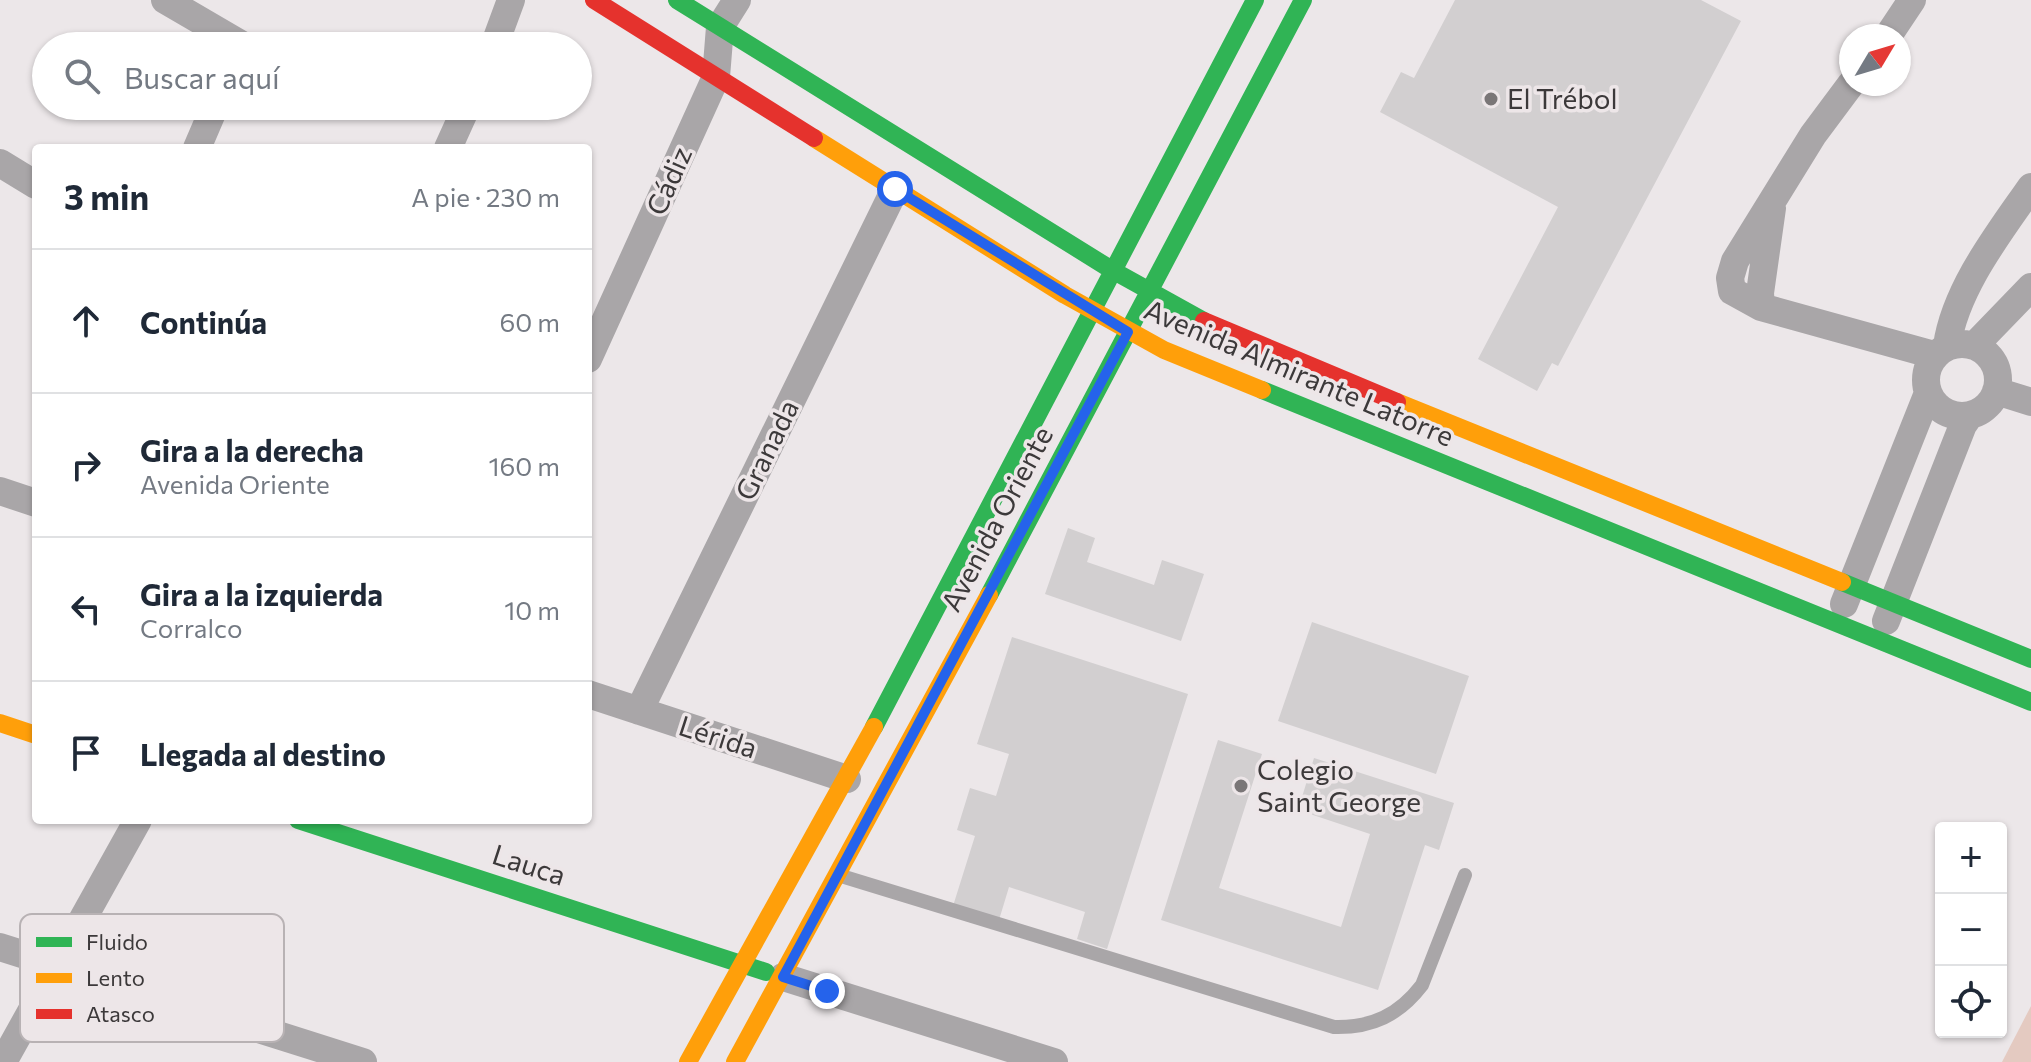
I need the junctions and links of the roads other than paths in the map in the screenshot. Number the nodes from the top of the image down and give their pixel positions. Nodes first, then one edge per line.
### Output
1 (165, 0) edge
2 (511, 0) edge
3 (594, 0) edge
4 (677, 0) edge
5 (737, 0) edge
6 (1255, 0) edge
7 (1303, 0) edge
8 (1912, 0) edge
9 (1896, 24) edge
10 (720, 27) junction
11 (219, 32) edge
12 (499, 32) edge
13 (716, 77) junction
14 (1842, 96) edge
15 (209, 120) edge
16 (461, 120) edge
17 (199, 144) edge
18 (450, 144) edge
19 (0, 163) edge
20 (32, 183) edge
21 (2031, 187) edge
22 (895, 189) junction
23 (1112, 270) junction
24 (2031, 287) edge
25 (1149, 292) junction
26 (1090, 310) junction
27 (1128, 332) junction
28 (1952, 349) junction
29 (592, 350) edge
30 (1996, 391) junction
31 (1928, 393) junction
32 (2031, 402) edge
33 (1970, 415) junction
34 (0, 491) edge
35 (32, 502) edge
36 (1851, 588) junction
37 (1892, 603) junction
38 (1836, 623) junction
39 (1879, 640) junction
40 (2031, 659) edge
41 (592, 695) edge
42 (2031, 702) edge
43 (639, 711) junction
44 (0, 723) edge
45 (32, 734) edge
46 (847, 779) junction
47 (136, 824) edge
48 (310, 824) edge
49 (838, 875) junction
50 (1465, 875) dead end
51 (84, 914) edge
52 (0, 947) edge
53 (20, 954) edge
54 (743, 964) junction
55 (783, 977) junction
56 (20, 1030) edge
57 (284, 1037) edge
58 (993, 1053) edge
59 (3, 1062) edge
60 (363, 1062) edge
61 (688, 1062) edge
62 (735, 1062) edge
63 (1054, 1062) edge

1 - 11 street
2 - 12 street
3 - 13 main road, Avenida Almirante Latorre
4 - 10 main road, Avenida Almirante Latorre
5 - 10 street, Cádiz
6 - 23 main road, Avenida Oriente
7 - 25 main road, Avenida Oriente
8 - 9 street
10 - 13 street, Cádiz
10 - 23 main road, Avenida Almirante Latorre
13 - 22 main road, Avenida Almirante Latorre
13 - 29 street, Cádiz
14 - 28 street
15 - 17 street
16 - 18 street
19 - 20 street
21 - 28 street
22 - 26 main road, Avenida Almirante Latorre
22 - 43 street, Granada
23 - 25 main road, Avenida Almirante Latorre
23 - 26 main road, Avenida Oriente
24 - 28 street
25 - 27 main road, Avenida Oriente
25 - 36 main road, Avenida Almirante Latorre
26 - 27 main road, Avenida Almirante Latorre
26 - 46 main road, Avenida Oriente
27 - 38 main road, Avenida Almirante Latorre
27 - 49 main road, Avenida Oriente
28 - 30 street
28 - 31 street
30 - 32 street
30 - 33 street
31 - 33 street
31 - 36 street
33 - 37 street
34 - 35 street
36 - 37 main road, Avenida Almirante Latorre
36 - 38 street
37 - 39 street
37 - 40 main road, Avenida Almirante Latorre
38 - 39 main road, Avenida Almirante Latorre
39 - 42 main road, Avenida Almirante Latorre
41 - 43 street, Lérida
43 - 46 street, Lérida
44 - 45 main road
46 - 54 main road, Avenida Oriente
47 - 51 street
48 - 54 main road, Lauca
49 - 50 lane
49 - 55 main road, Avenida Oriente
52 - 53 street
54 - 55 main road, Lauca
54 - 61 main road, Avenida Oriente
55 - 58 street
55 - 62 main road, Avenida Oriente
56 - 59 street
57 - 60 street
58 - 63 street

